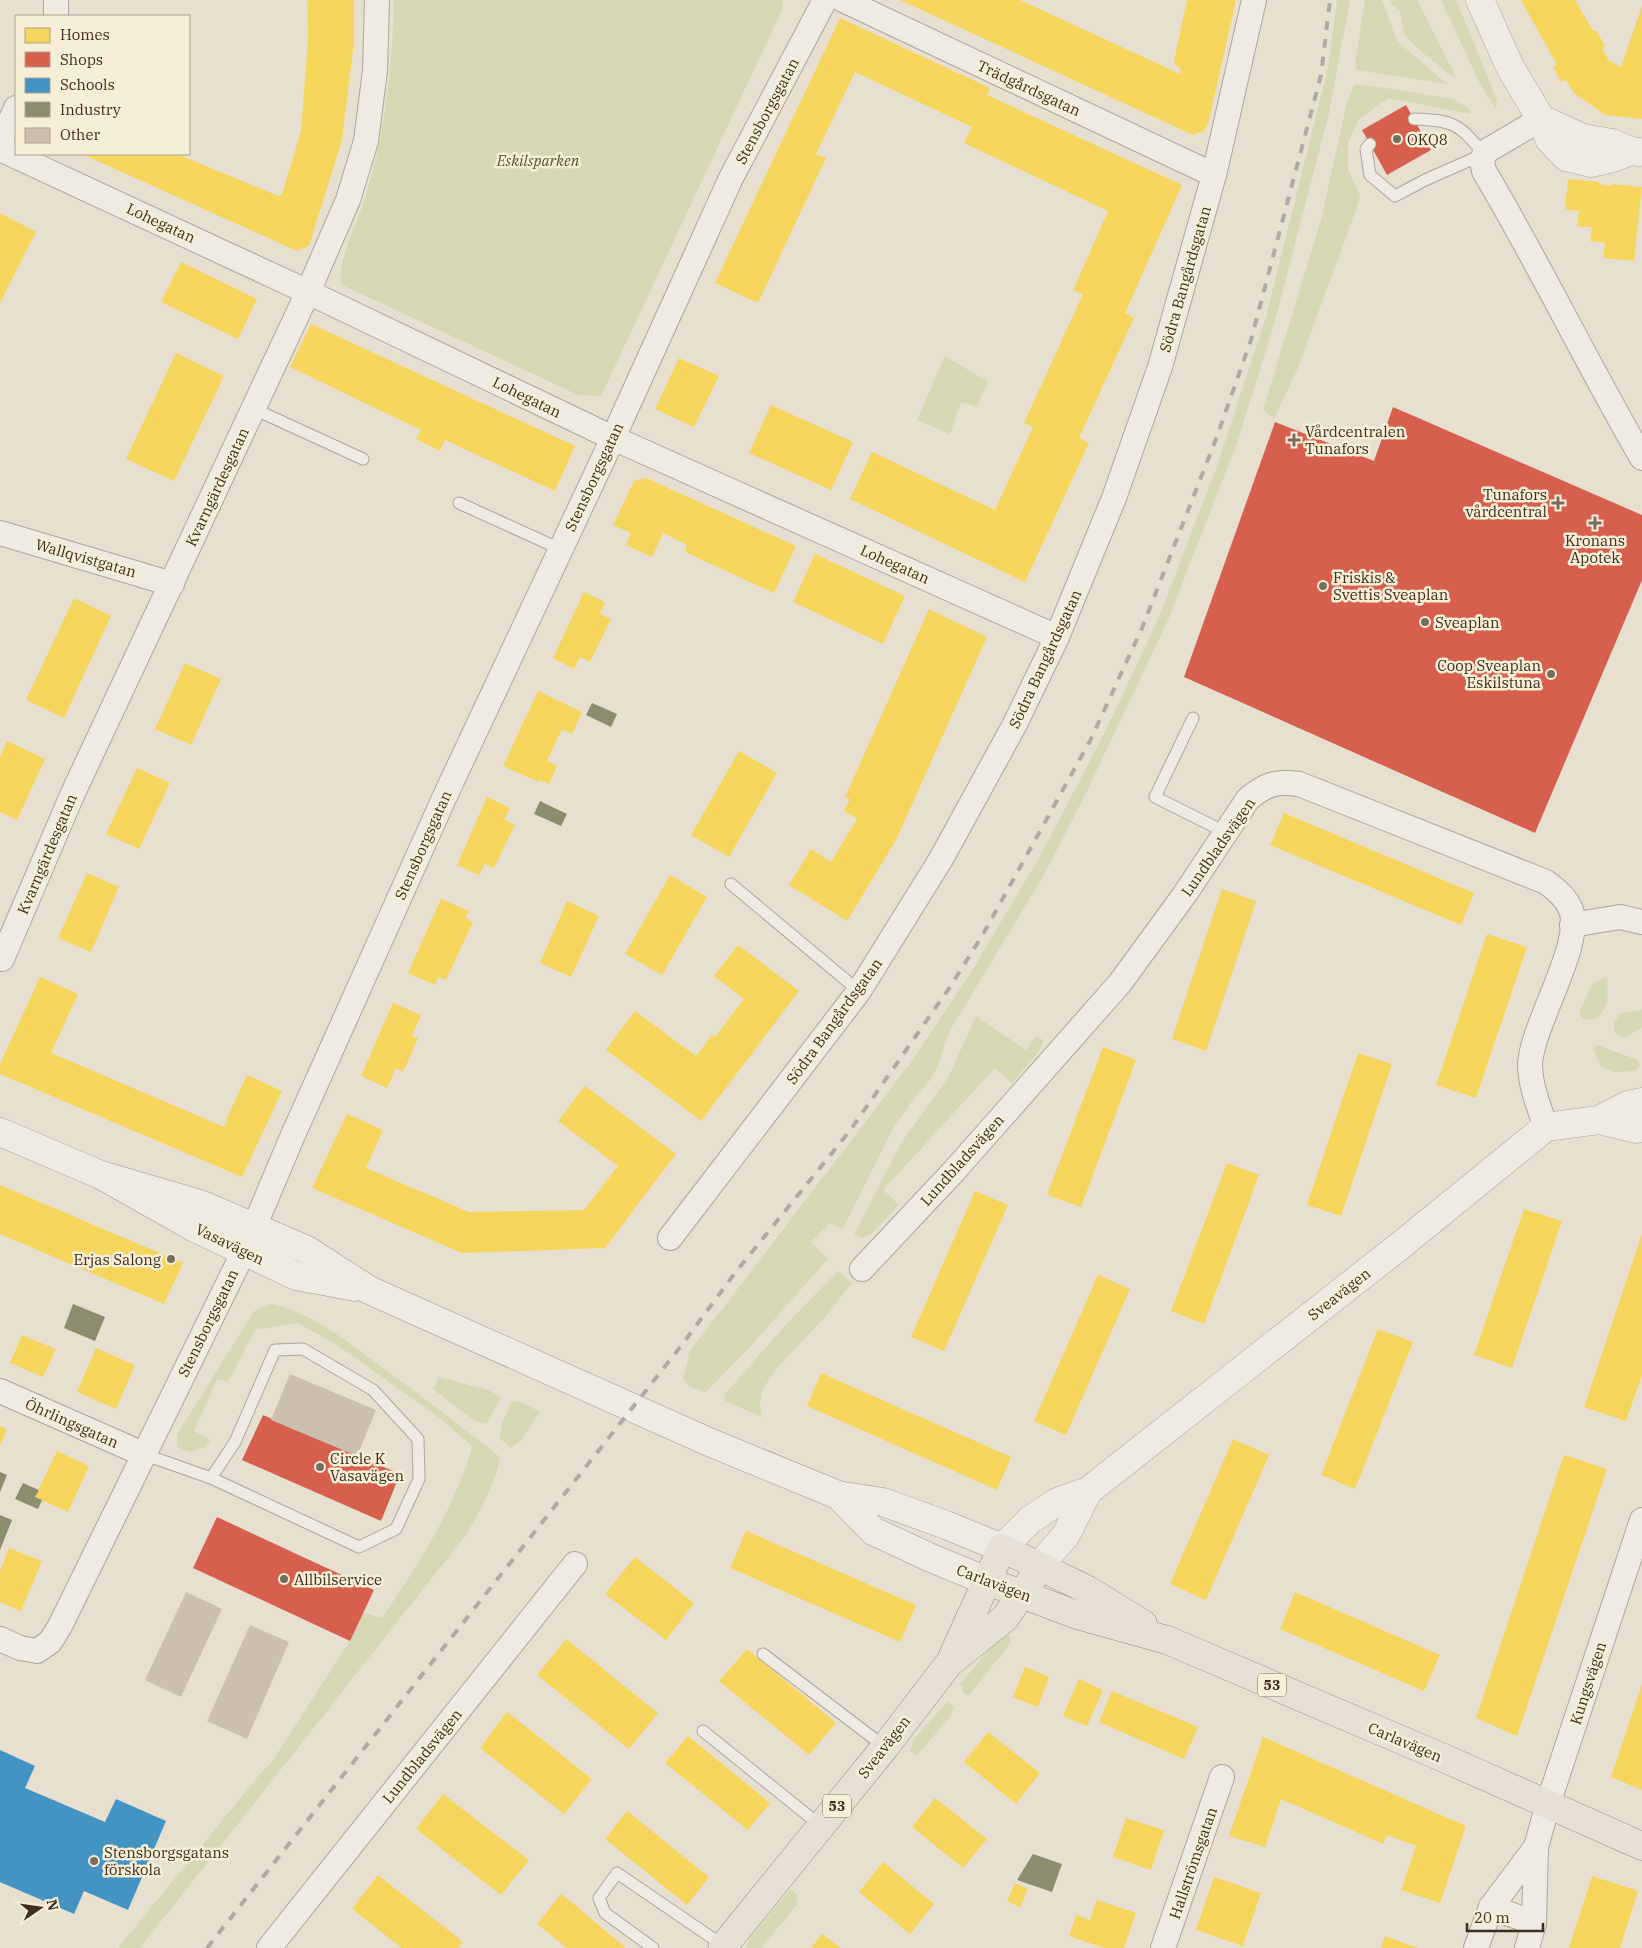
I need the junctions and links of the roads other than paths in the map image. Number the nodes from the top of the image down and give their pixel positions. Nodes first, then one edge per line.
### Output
1 (56, 0) edge
2 (377, 0) edge
3 (825, 0) edge
4 (843, 0) edge
5 (1254, 0) edge
6 (1480, 0) edge
7 (56, 15) edge
8 (15, 110) edge
9 (1542, 119) junction
10 (1414, 120) dead end
11 (0, 144) edge
12 (1370, 144) dead end
13 (0, 149) edge
14 (1636, 152) edge
15 (1214, 175) junction
16 (308, 292) junction
17 (254, 409) junction
18 (613, 438) junction
19 (1642, 458) edge
20 (362, 459) dead end
21 (459, 503) dead end
22 (0, 533) edge
23 (560, 549) junction
24 (172, 584) junction
25 (1057, 637) junction
26 (1193, 718) dead end
27 (1227, 833) junction
28 (730, 884) dead end
29 (1642, 922) edge
30 (1572, 924) junction
31 (2, 959) dead end
32 (859, 991) junction
33 (1642, 1102) edge
34 (1599, 1120) junction
35 (1546, 1127) junction
36 (1642, 1128) edge
37 (0, 1132) edge
38 (670, 1238) dead end
39 (250, 1239) junction
40 (862, 1269) dead end
41 (0, 1391) edge
42 (606, 1396) joint
43 (143, 1454) junction
44 (211, 1478) junction
45 (1088, 1490) junction
46 (838, 1495) junction
47 (1642, 1520) edge
48 (1002, 1548) junction
49 (575, 1564) dead end
50 (1039, 1566) junction
51 (987, 1581) junction
52 (1022, 1594) junction
53 (0, 1639) edge
54 (1167, 1640) junction
55 (763, 1654) dead end
56 (950, 1662) junction
57 (703, 1731) dead end
58 (885, 1747) junction
59 (1222, 1777) dead end
60 (1548, 1804) junction
61 (821, 1826) junction
62 (1642, 1846) edge
63 (1536, 1847) junction
64 (1491, 1907) junction
65 (1534, 1922) junction
66 (723, 1947) edge
67 (269, 1948) edge
68 (653, 1948) edge
69 (1163, 1948) edge
70 (1476, 1948) edge
71 (1527, 1948) edge

1 - 7 street
2 - 16 street, Kvarngärdesgatan
3 - 18 street, Stensborgsgatan
4 - 15 street, Trädgårdsgatan
5 - 15 street, Södra Bangårdsgatan
6 - 9 main road
8 - 11 street
9 - 14 main road
9 - 19 street
10 - 12 lane
13 - 16 street, Lohegatan
15 - 25 street, Södra Bangårdsgatan
16 - 17 street, Kvarngärdesgatan
16 - 18 street, Lohegatan
17 - 20 lane
17 - 24 street, Kvarngärdesgatan
18 - 23 street, Stensborgsgatan
18 - 25 street, Lohegatan
21 - 23 lane
22 - 24 street, Wallqvistgatan
23 - 39 street, Stensborgsgatan
24 - 31 street, Kvarngärdesgatan
25 - 32 street, Södra Bangårdsgatan
26 - 27 lane
27 - 30 street, Lundbladsvägen
27 - 40 street, Lundbladsvägen
28 - 32 lane
29 - 30 street
30 - 35 street, Lundbladsvägen
32 - 38 street, Södra Bangårdsgatan
33 - 34 main road
34 - 35 main road
34 - 36 main road
35 - 45 main road, Sveavägen
37 - 39 main road, Vasavägen
39 - 42 main road, Vasavägen
39 - 43 street, Stensborgsgatan
41 - 43 street, Öhrlingsgatan
42 - 46 main road, Carlavägen
43 - 44 lane
43 - 53 street, Stensborgsgatan
44 - 44 lane
45 - 48 main road, Sveavägen
45 - 50 main road, Sveavägen
46 - 48 main road, Carlavägen
46 - 51 main road, Carlavägen
47 - 60 street, Kungsvägen
48 - 50 main road, Carlavägen / 53
48 - 51 main road, Sveavägen / 53
49 - 67 street, Lundbladsvägen
50 - 52 main road, Sveavägen / 53
50 - 54 main road, Carlavägen / 53
51 - 52 main road, Carlavägen / 53
51 - 56 main road, Sveavägen / 53
52 - 54 main road, Carlavägen / 53
52 - 56 main road, Sveavägen / 53
54 - 60 main road, Carlavägen / 53
55 - 58 lane
56 - 58 main road, Sveavägen / 53
57 - 61 lane
58 - 61 main road, Sveavägen / 53
59 - 69 street, Hallströmsgatan
60 - 62 main road, Carlavägen / 53
60 - 63 street, Kungsvägen
61 - 66 main road, Sveavägen / 53
63 - 64 street, Kungsvägen
63 - 65 street, Kungsvägen
64 - 65 street
64 - 70 street, Kungsvägen
65 - 71 street, Kungsvägen
66 - 68 lane

